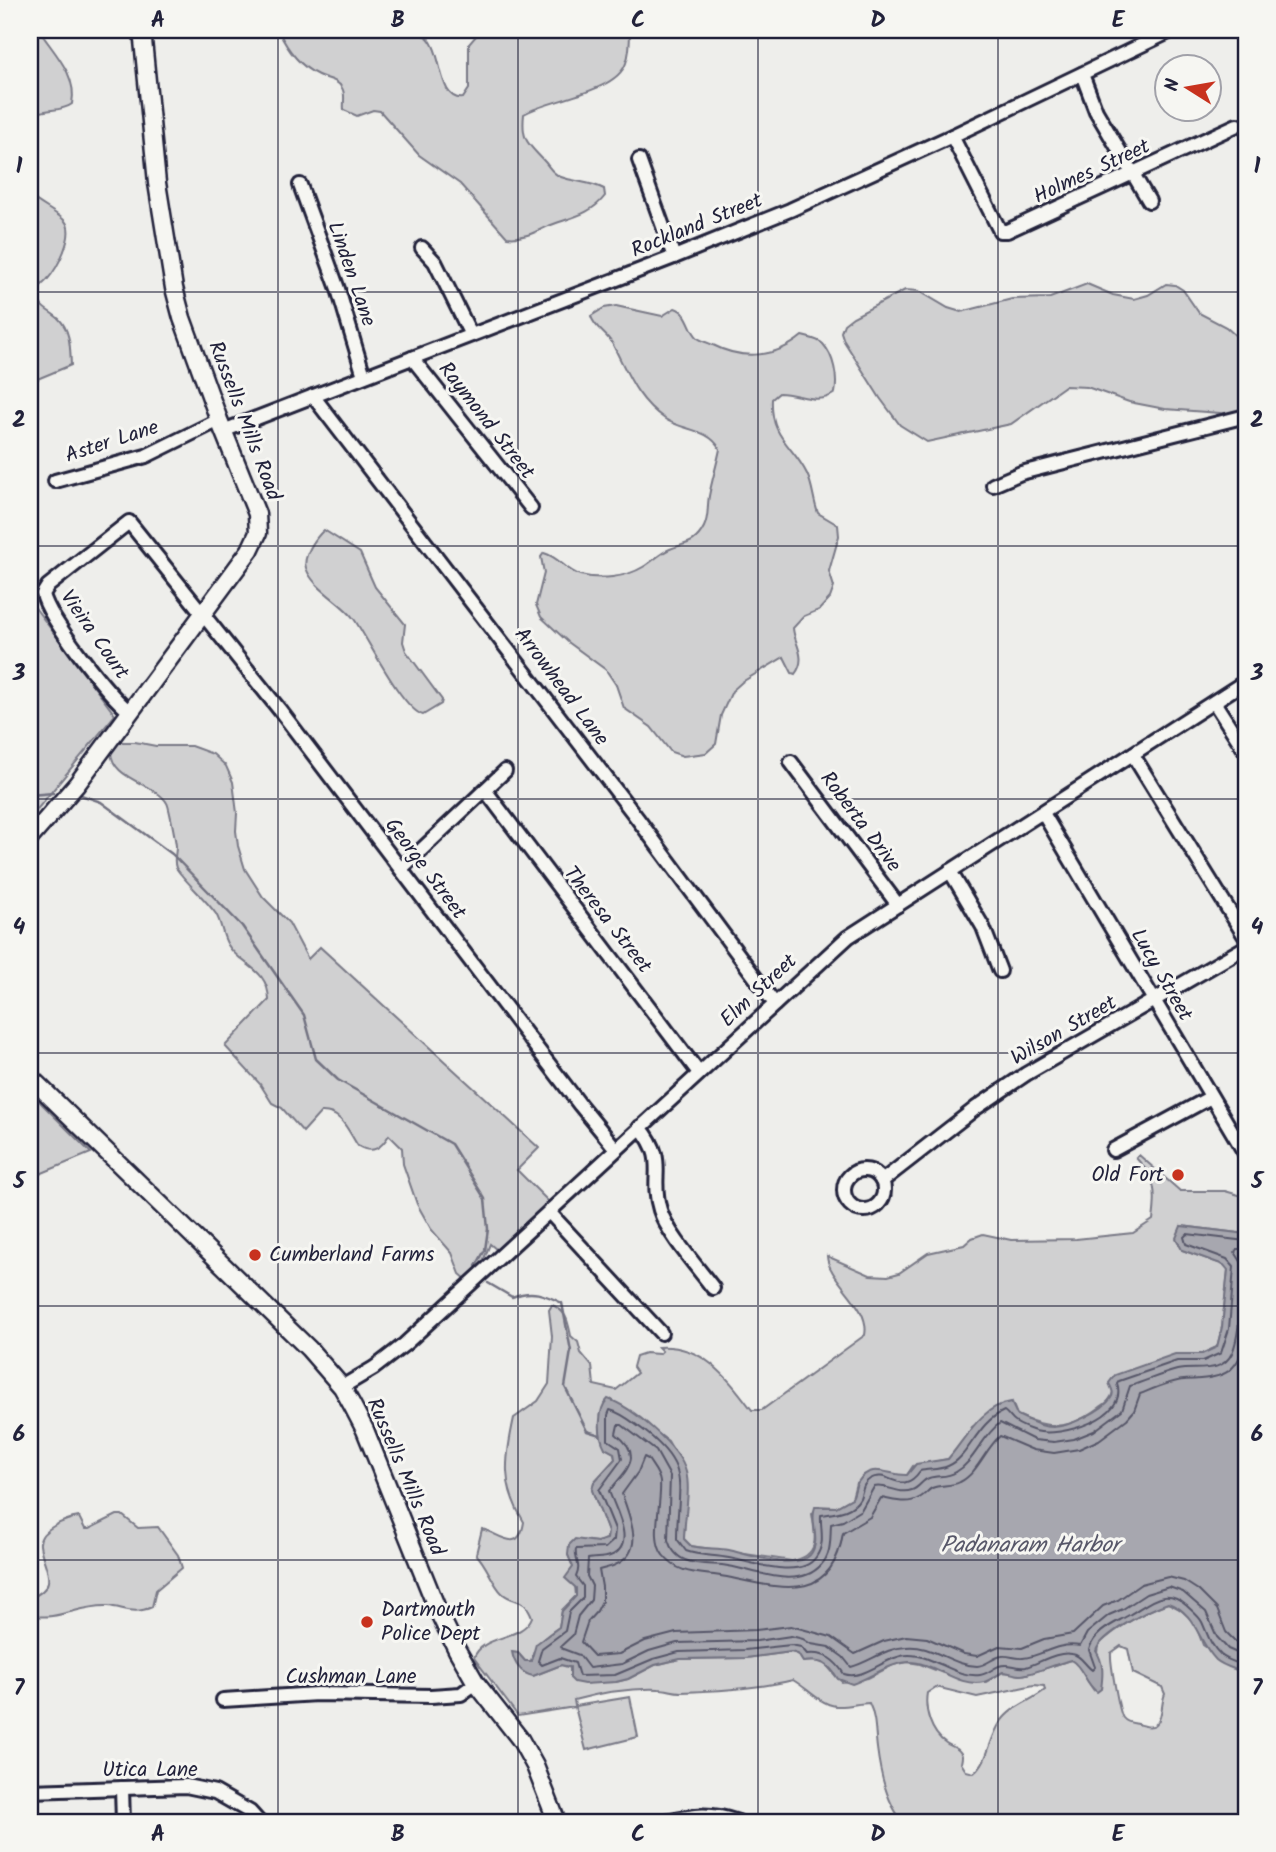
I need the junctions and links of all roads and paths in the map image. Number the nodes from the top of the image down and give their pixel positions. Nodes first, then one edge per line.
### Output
1 (142, 30) edge
2 (1173, 30) edge
3 (1082, 74) junction
4 (1237, 125) dead end
5 (952, 136) junction
6 (639, 160) dead end
7 (1135, 174) junction
8 (300, 185) dead end
9 (1149, 201) dead end
10 (422, 247) dead end
11 (674, 257) junction
12 (471, 335) junction
13 (412, 358) junction
14 (364, 376) junction
15 (313, 396) junction
16 (1246, 416) edge
17 (221, 425) junction
18 (55, 481) dead end
19 (993, 485) dead end
20 (531, 508) dead end
21 (203, 613) junction
22 (1246, 681) edge
23 (1214, 702) junction
24 (130, 712) junction
25 (1246, 752) edge
26 (1133, 755) junction
27 (791, 762) dead end
28 (505, 771) dead end
29 (485, 790) junction
30 (1043, 813) junction
31 (30, 838) edge
32 (401, 869) junction
33 (950, 871) junction
34 (898, 905) junction
35 (1246, 938) edge
36 (1246, 947) edge
37 (1000, 971) dead end
38 (1153, 1001) junction
39 (775, 1003) junction
40 (699, 1073) junction
41 (30, 1077) edge
42 (1211, 1097) junction
43 (640, 1127) junction
44 (616, 1149) junction
45 (1113, 1150) dead end
46 (1246, 1155) edge
47 (882, 1181) dead end
48 (549, 1212) junction
49 (713, 1288) dead end
50 (661, 1334) dead end
51 (342, 1387) junction
52 (476, 1683) junction
53 (222, 1700) dead end
54 (122, 1788) junction
55 (30, 1791) edge
56 (123, 1822) edge
57 (259, 1822) edge
58 (557, 1822) edge
59 (661, 1822) edge
60 (738, 1822) edge

1 - 17 main road, Russells Mills Road
2 - 3 street, Rockland Street
3 - 5 street, Rockland Street
3 - 7 street
4 - 7 street, Holmes Street
5 - 7 street, Holmes Street
5 - 11 street, Rockland Street
6 - 11 street
7 - 9 street
8 - 14 street, Linden Lane
10 - 12 street
11 - 12 street, Rockland Street
12 - 13 street, Rockland Street
13 - 14 street, Rockland Street
13 - 20 street, Raymond Street
14 - 15 street, Rockland Street
15 - 17 street, Rockland Street
15 - 39 street, Arrowhead Lane
16 - 19 street
17 - 18 street, Aster Lane
17 - 21 main road, Russells Mills Road
21 - 24 main road, Russells Mills Road
21 - 24 street, Vieira Court
21 - 32 street, George Street
22 - 23 street, Elm Street
23 - 25 street
23 - 26 street, Elm Street
24 - 31 main road, Russells Mills Road
26 - 30 street, Elm Street
26 - 35 street
27 - 34 street, Roberta Drive
28 - 29 street
29 - 32 street
29 - 40 street, Theresa Street
30 - 33 street, Elm Street
30 - 38 street, Lucy Street
32 - 44 street, George Street
33 - 34 street, Elm Street
33 - 37 street
34 - 39 street, Elm Street
36 - 38 street, Wilson Street
38 - 42 street, Lucy Street
38 - 47 street, Wilson Street
39 - 40 street, Elm Street
40 - 43 street, Elm Street
41 - 51 main road, Russells Mills Road
42 - 45 street
42 - 46 street, Lucy Street
43 - 44 street, Elm Street
43 - 49 street
44 - 48 street, Elm Street
48 - 50 street
48 - 51 street, Elm Street
51 - 52 main road, Russells Mills Road
52 - 53 street, Cushman Lane
52 - 58 main road, Russells Mills Road
54 - 55 street, Utica Lane
54 - 56 street
54 - 57 street, Utica Lane
59 - 60 street

